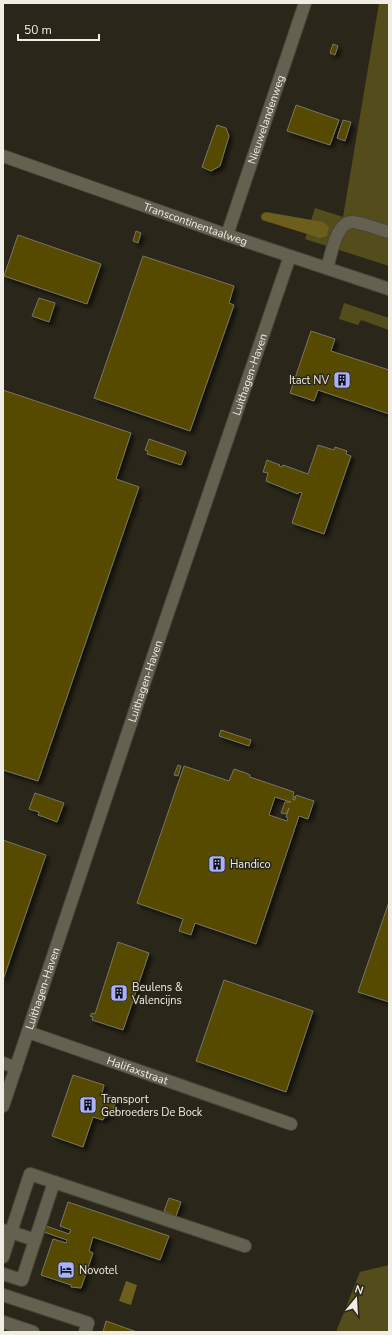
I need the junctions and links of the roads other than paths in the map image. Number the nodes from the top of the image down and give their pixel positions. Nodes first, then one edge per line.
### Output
1 (305, 3) edge
2 (3, 156) edge
3 (389, 232) edge
4 (227, 235) junction
5 (290, 256) junction
6 (327, 268) junction
7 (389, 289) edge
8 (28, 1032) junction
9 (3, 1063) edge
10 (16, 1068) junction
11 (3, 1106) edge
12 (291, 1124) dead end
13 (54, 1182) junction
14 (7, 1231) edge
15 (35, 1240) junction
16 (245, 1246) dead end
17 (3, 1257) edge
18 (3, 1274) edge
19 (3, 1295) edge
20 (3, 1322) edge
21 (33, 1332) edge
22 (85, 1332) edge

1 - 4 street, Nieuwelandenweg
2 - 4 street, Transcontinentaalweg
3 - 6 street
4 - 5 street, Transcontinentaalweg
5 - 6 street, Transcontinentaalweg
5 - 8 street, Luithagen-Haven
6 - 7 street, Transcontinentaalweg
8 - 10 street, Luithagen-Haven
8 - 12 street, Halifaxstraat
9 - 10 street
10 - 11 street, Luithagen-Haven
13 - 14 street
13 - 15 street
13 - 16 street
14 - 15 street
14 - 17 street
15 - 18 street
19 - 22 street
20 - 21 street

